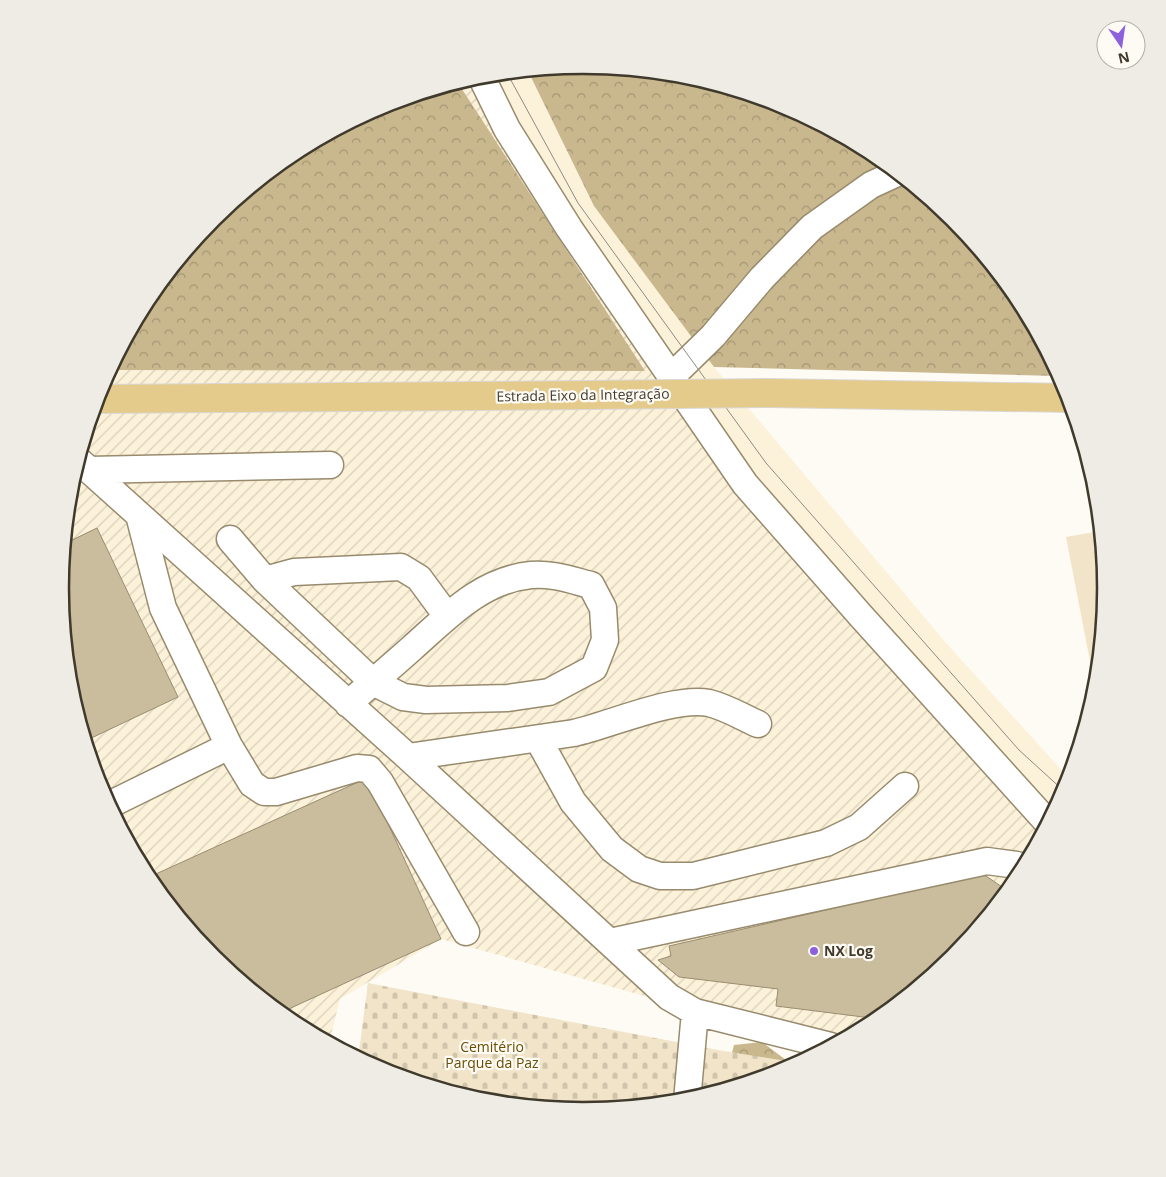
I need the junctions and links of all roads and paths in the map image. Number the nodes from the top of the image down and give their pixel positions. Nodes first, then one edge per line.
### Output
1 (485, 84) edge
2 (890, 176) edge
3 (671, 377) junction
4 (1060, 398) edge
5 (105, 399) edge
6 (84, 464) edge
7 (330, 465) dead end
8 (84, 466) edge
9 (139, 515) junction
10 (230, 539) dead end
11 (265, 580) junction
12 (447, 616) junction
13 (373, 682) junction
14 (348, 704) junction
15 (758, 724) dead end
16 (538, 738) junction
17 (228, 746) junction
18 (408, 757) junction
19 (905, 786) dead end
20 (116, 803) edge
21 (1043, 818) edge
22 (1017, 865) edge
23 (466, 932) dead end
24 (610, 942) junction
25 (695, 1012) junction
26 (822, 1044) edge
27 (688, 1092) edge

1 - 3 lane
2 - 3 lane
3 - 21 lane
4 - 5 main road, Estrada Eixo da Integração, bridge
6 - 7 lane
8 - 9 lane
9 - 14 lane
9 - 17 lane
10 - 11 lane
11 - 12 lane
11 - 13 lane
12 - 13 lane
12 - 13 lane
13 - 14 lane
14 - 18 lane
15 - 16 lane
16 - 18 lane
16 - 19 lane
17 - 20 lane
17 - 23 lane
18 - 24 lane
22 - 24 lane
24 - 25 lane
25 - 26 lane
25 - 27 lane

